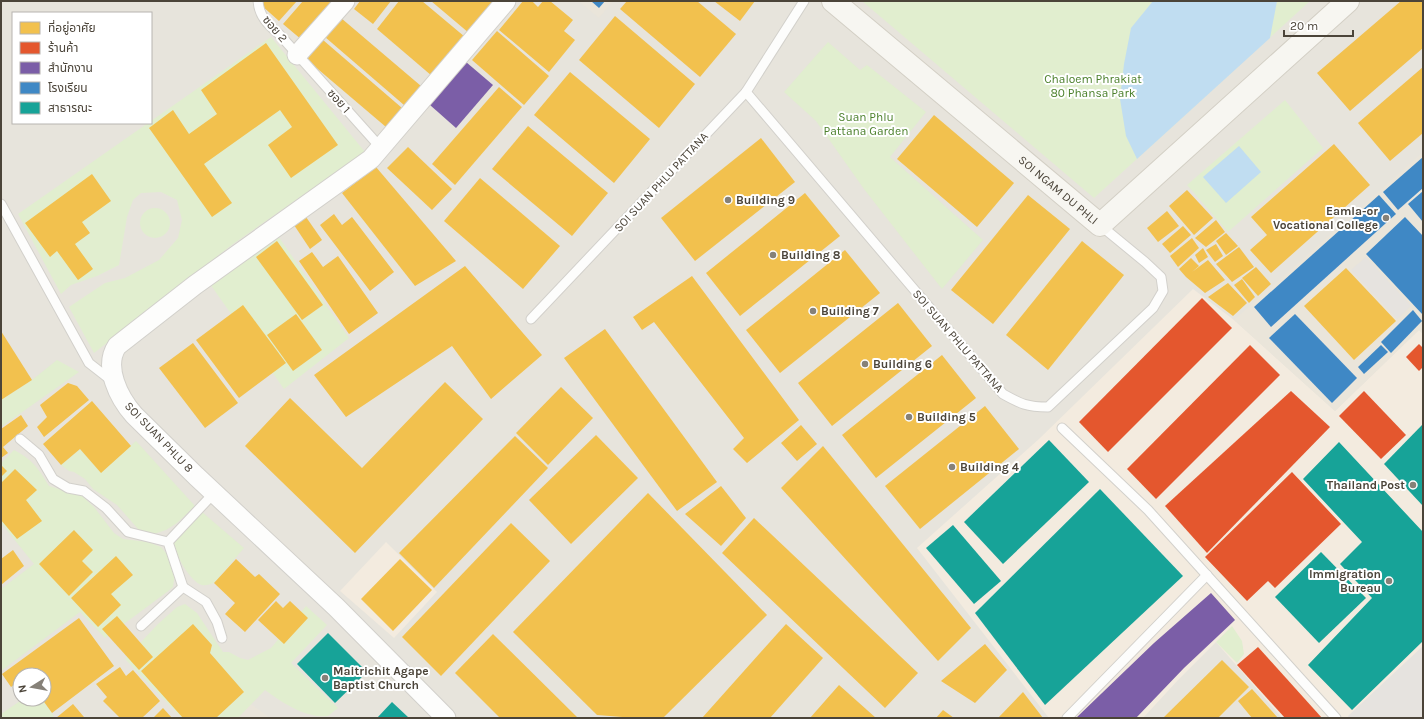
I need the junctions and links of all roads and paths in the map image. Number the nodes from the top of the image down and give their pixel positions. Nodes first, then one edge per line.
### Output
1 (258, 1) edge
2 (345, 1) edge
3 (506, 1) edge
4 (804, 1) edge
5 (833, 1) edge
6 (1348, 1) edge
7 (297, 55) junction
8 (746, 92) junction
9 (376, 153) junction
10 (1, 204) edge
11 (1100, 225) junction
12 (531, 320) dead end
13 (116, 384) junction
14 (1062, 428) dead end
15 (20, 439) dead end
16 (214, 493) junction
17 (168, 542) junction
18 (1207, 575) junction
19 (183, 587) junction
20 (141, 626) dead end
21 (222, 638) dead end
22 (446, 718) edge
23 (1067, 718) edge
24 (1336, 718) edge

1 - 7 lane, ซอย 2
2 - 7 street
3 - 9 street, SOI SUAN PHLU 8
4 - 8 lane, SOI SUAN PHLU PATTANA
5 - 11 street, SOI NGAM DU PHLI
6 - 11 street, SOI NGAM DU PHLI
7 - 9 lane, ซอย 1
8 - 11 lane, SOI SUAN PHLU PATTANA
8 - 12 lane, SOI SUAN PHLU PATTANA
9 - 13 street, SOI SUAN PHLU 8
10 - 13 lane
13 - 16 street, SOI SUAN PHLU 8
14 - 18 lane
15 - 17 lane
16 - 17 lane
16 - 22 street, SOI SUAN PHLU 8
17 - 19 lane
18 - 23 lane
18 - 24 lane
19 - 20 lane
19 - 21 lane

